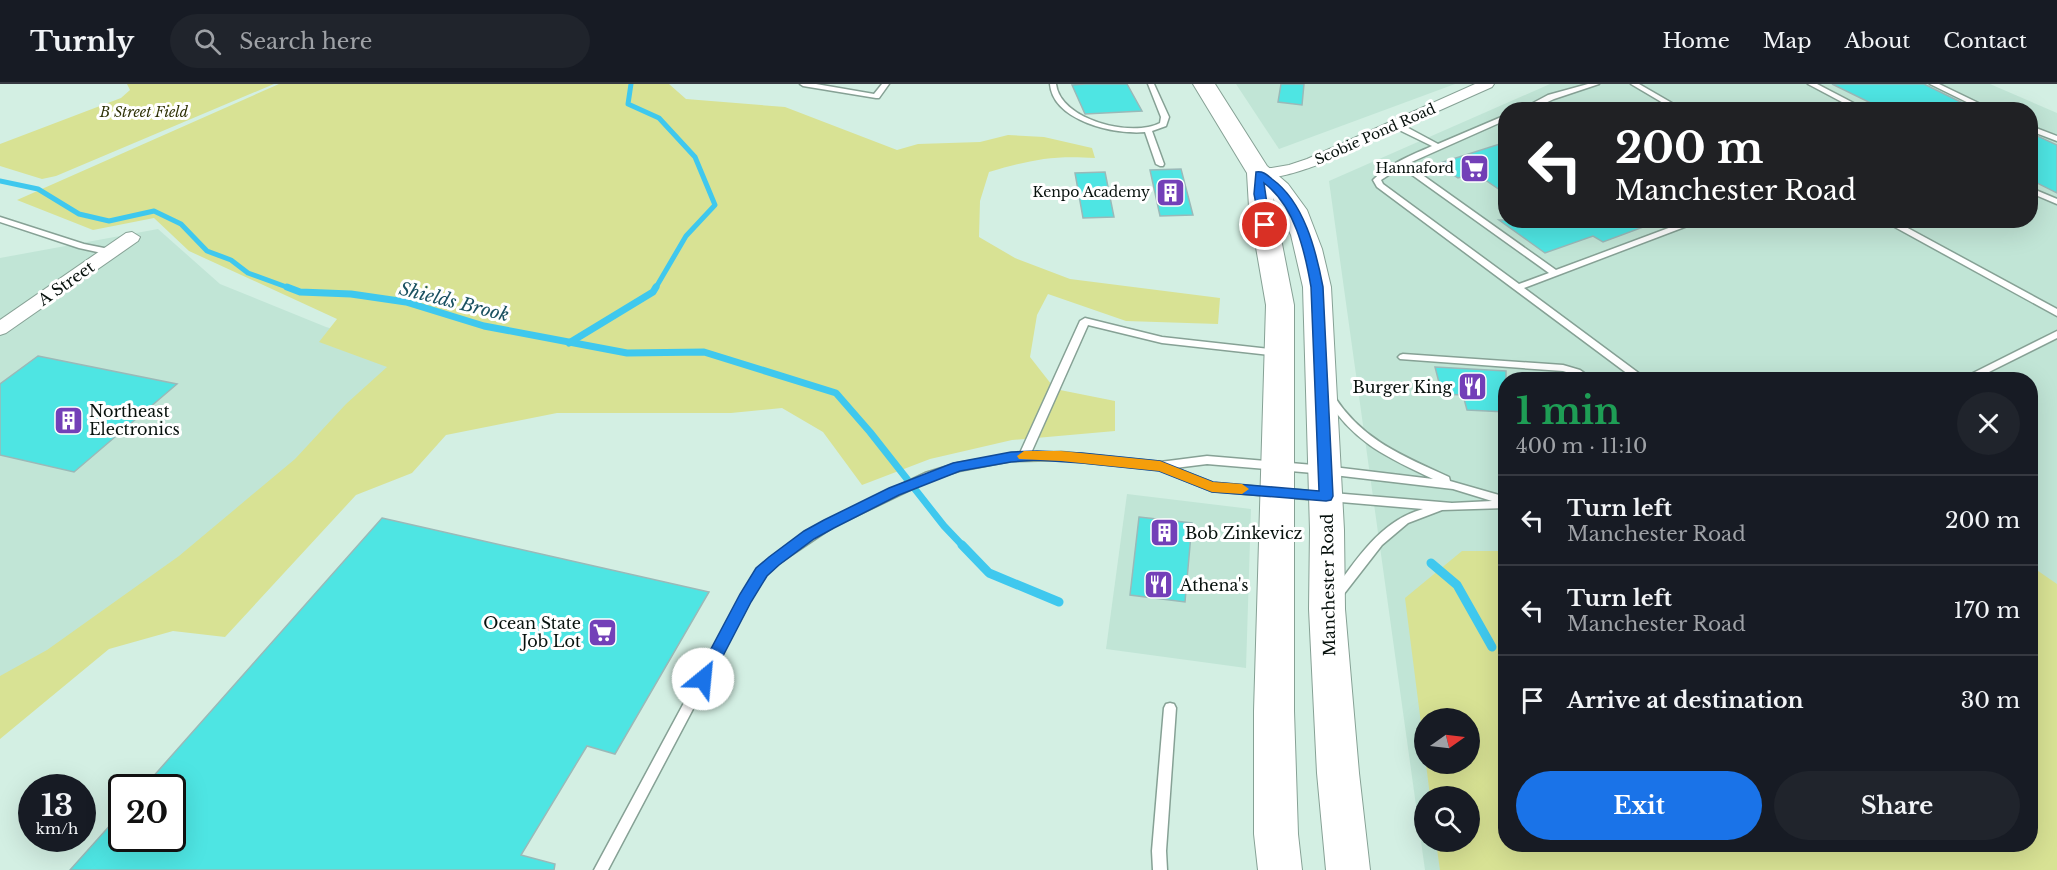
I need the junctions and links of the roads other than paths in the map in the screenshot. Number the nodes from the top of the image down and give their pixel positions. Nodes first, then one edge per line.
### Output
1 (803, 84) edge
2 (886, 84) edge
3 (1053, 84) edge
4 (1151, 84) edge
5 (1204, 84) edge
6 (1487, 84) edge
7 (1596, 84) edge
8 (1634, 84) edge
9 (1811, 84) edge
10 (1933, 84) edge
11 (1540, 102) edge
12 (1667, 102) edge
13 (1848, 102) edge
14 (1972, 102) edge
15 (1498, 121) edge
16 (1396, 125) junction
17 (1148, 129) junction
18 (2038, 131) edge
19 (2057, 139) edge
20 (1439, 147) junction
21 (1160, 164) dead end
22 (1402, 164) junction
23 (1259, 174) junction
24 (2038, 193) edge
25 (2057, 202) edge
26 (0, 219) edge
27 (1677, 228) edge
28 (1901, 228) edge
29 (132, 237) dead end
30 (111, 252) junction
31 (1555, 273) junction
32 (1518, 287) junction
33 (2057, 313) edge
34 (0, 329) edge
35 (2057, 334) edge
36 (1278, 353) junction
37 (1403, 357) dead end
38 (1577, 372) edge
39 (1632, 372) edge
40 (1980, 372) edge
41 (1321, 379) junction
42 (1024, 456) junction
43 (1160, 466) junction
44 (1277, 479) junction
45 (1325, 483) junction
46 (1453, 485) junction
47 (1498, 499) edge
48 (1498, 503) edge
49 (1452, 507) junction
50 (1327, 609) junction
51 (1170, 708) dead end
52 (601, 870) edge
53 (1160, 870) edge
54 (1280, 870) edge
55 (1348, 870) edge

1 - 2 lane
3 - 17 lane
4 - 17 lane
5 - 23 main road, Manchester Road
6 - 16 street, Scobie Pond Road
7 - 11 lane
8 - 12 lane
9 - 13 lane
10 - 14 lane
15 - 20 lane
16 - 20 lane
16 - 23 street, Scobie Pond Road
17 - 21 lane
18 - 19 lane
20 - 22 lane
22 - 31 lane
22 - 32 lane
23 - 36 main road, Manchester Road
23 - 41 main road, Manchester Road
24 - 25 lane
26 - 30 lane
27 - 31 lane
28 - 33 lane
29 - 30 street, A Street
30 - 34 street, A Street
31 - 32 lane
32 - 39 lane
35 - 40 lane
36 - 42 lane
36 - 44 main road, Manchester Road
37 - 38 lane
41 - 45 main road, Manchester Road
41 - 46 lane
42 - 43 lane
42 - 52 lane
43 - 44 lane
43 - 44 lane
44 - 45 lane
44 - 45 lane
44 - 54 main road, Manchester Road
45 - 46 lane
45 - 49 lane
45 - 50 main road, Manchester Road
46 - 47 lane
48 - 49 lane
49 - 50 lane
50 - 55 main road, Manchester Road
51 - 53 lane

